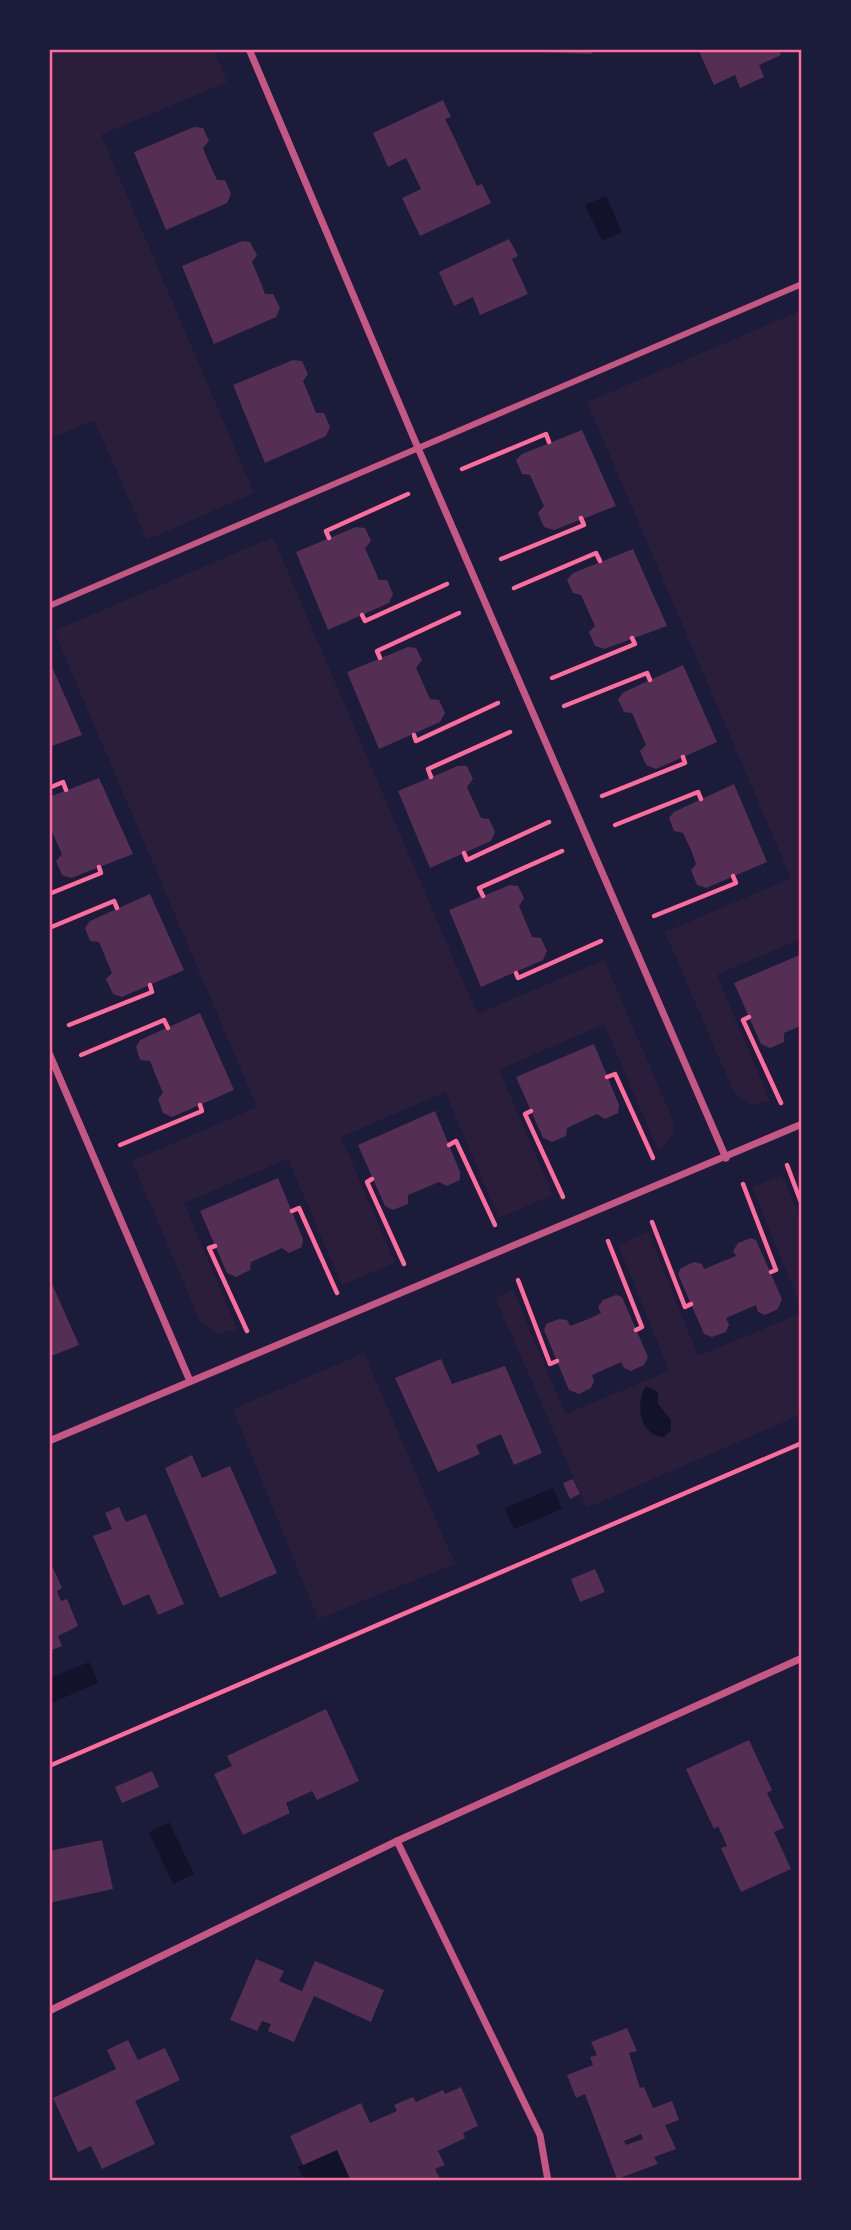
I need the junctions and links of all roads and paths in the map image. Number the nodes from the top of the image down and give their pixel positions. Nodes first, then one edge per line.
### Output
1 (249, 49) edge
2 (802, 284) edge
3 (549, 442) dead end
4 (418, 448) junction
5 (463, 468) dead end
6 (408, 494) dead end
7 (581, 518) dead end
8 (329, 538) dead end
9 (501, 559) dead end
10 (600, 561) dead end
11 (447, 584) dead end
12 (513, 588) dead end
13 (49, 606) edge
14 (460, 613) dead end
15 (362, 615) dead end
16 (632, 638) dead end
17 (380, 658) dead end
18 (552, 678) dead end
19 (650, 680) dead end
20 (498, 703) dead end
21 (564, 706) dead end
22 (510, 732) dead end
23 (414, 735) dead end
24 (683, 757) dead end
25 (431, 777) dead end
26 (49, 788) edge
27 (66, 790) dead end
28 (603, 796) dead end
29 (701, 799) dead end
30 (549, 822) dead end
31 (615, 825) dead end
32 (562, 851) dead end
33 (464, 853) dead end
34 (99, 867) dead end
35 (733, 876) dead end
36 (49, 894) edge
37 (483, 896) dead end
38 (117, 908) dead end
39 (654, 916) dead end
40 (49, 928) edge
41 (601, 941) dead end
42 (516, 973) dead end
43 (150, 985) dead end
44 (749, 1017) dead end
45 (69, 1025) dead end
46 (168, 1028) dead end
47 (49, 1053) edge
48 (81, 1055) dead end
49 (607, 1077) dead end
50 (780, 1103) dead end
51 (200, 1105) dead end
52 (531, 1111) dead end
53 (802, 1124) edge
54 (120, 1145) dead end
55 (449, 1145) dead end
56 (653, 1158) dead end
57 (726, 1158) junction
58 (787, 1165) dead end
59 (372, 1179) dead end
60 (743, 1184) dead end
61 (563, 1197) dead end
62 (802, 1205) edge
63 (292, 1211) dead end
64 (652, 1222) dead end
65 (495, 1225) dead end
66 (608, 1241) dead end
67 (215, 1245) dead end
68 (404, 1264) dead end
69 (771, 1272) dead end
70 (518, 1280) dead end
71 (337, 1293) dead end
72 (691, 1304) dead end
73 (636, 1330) dead end
74 (247, 1331) dead end
75 (557, 1361) dead end
76 (190, 1381) junction
77 (49, 1441) edge
78 (802, 1443) edge
79 (802, 1658) edge
80 (49, 1766) edge
81 (397, 1841) junction
82 (49, 2011) edge
83 (548, 2181) edge

1 - 4 street
2 - 4 street
3 - 5 path
4 - 13 street
4 - 57 street
6 - 8 path
7 - 9 path
10 - 12 path
11 - 15 path
14 - 17 path
16 - 18 path
19 - 21 path
20 - 23 path
22 - 25 path
24 - 28 path
26 - 27 path
29 - 31 path
30 - 33 path
32 - 37 path
34 - 36 path
35 - 39 path
38 - 40 path
41 - 42 path
43 - 45 path
44 - 50 path
46 - 48 path
47 - 76 street
49 - 56 path
51 - 54 path
52 - 61 path
53 - 57 street
55 - 65 path
57 - 76 street
58 - 62 path
59 - 68 path
60 - 69 path
63 - 71 path
64 - 72 path
66 - 73 path
67 - 74 path
70 - 75 path
76 - 77 street
78 - 80 path
79 - 81 street
81 - 82 street
81 - 83 street

